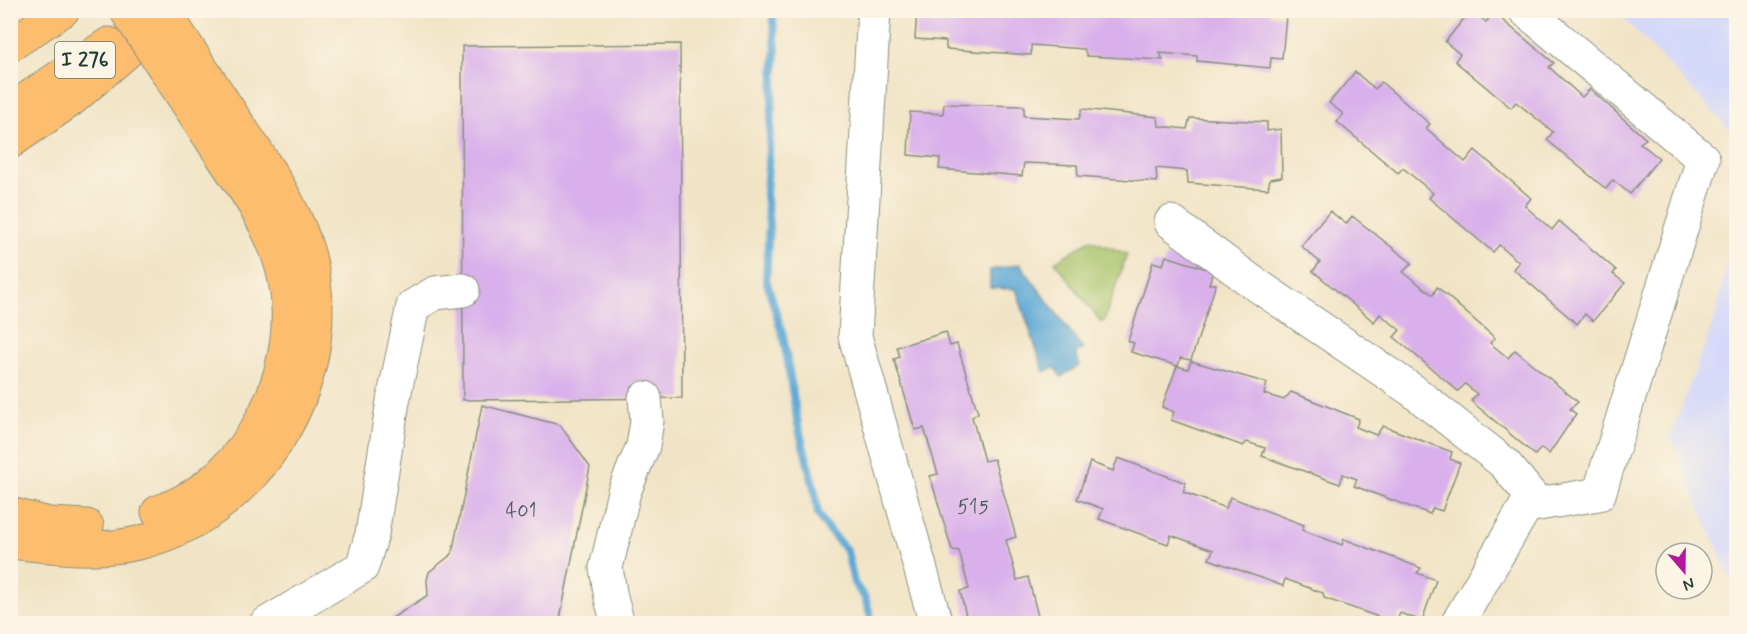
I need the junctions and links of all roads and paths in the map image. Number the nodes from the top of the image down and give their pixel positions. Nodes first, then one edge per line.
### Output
1 (63, 10) edge
2 (126, 10) edge
3 (161, 10) edge
4 (174, 10) edge
5 (874, 10) edge
6 (1526, 10) edge
7 (10, 45) edge
8 (10, 110) edge
9 (219, 124) junction
10 (10, 142) edge
11 (1170, 222) dead end
12 (463, 290) dead end
13 (645, 398) dead end
14 (1538, 504) junction
15 (10, 514) edge
16 (10, 542) edge
17 (267, 624) edge
18 (618, 624) edge
19 (936, 624) edge
20 (1457, 624) edge

1 - 7 highway, I 276
2 - 9 highway, bridge
3 - 8 highway, I 276
3 - 9 highway, bridge
4 - 10 highway
5 - 19 lane
6 - 14 lane
9 - 15 highway
9 - 16 highway
11 - 14 lane
12 - 17 lane
13 - 18 lane
14 - 20 lane

